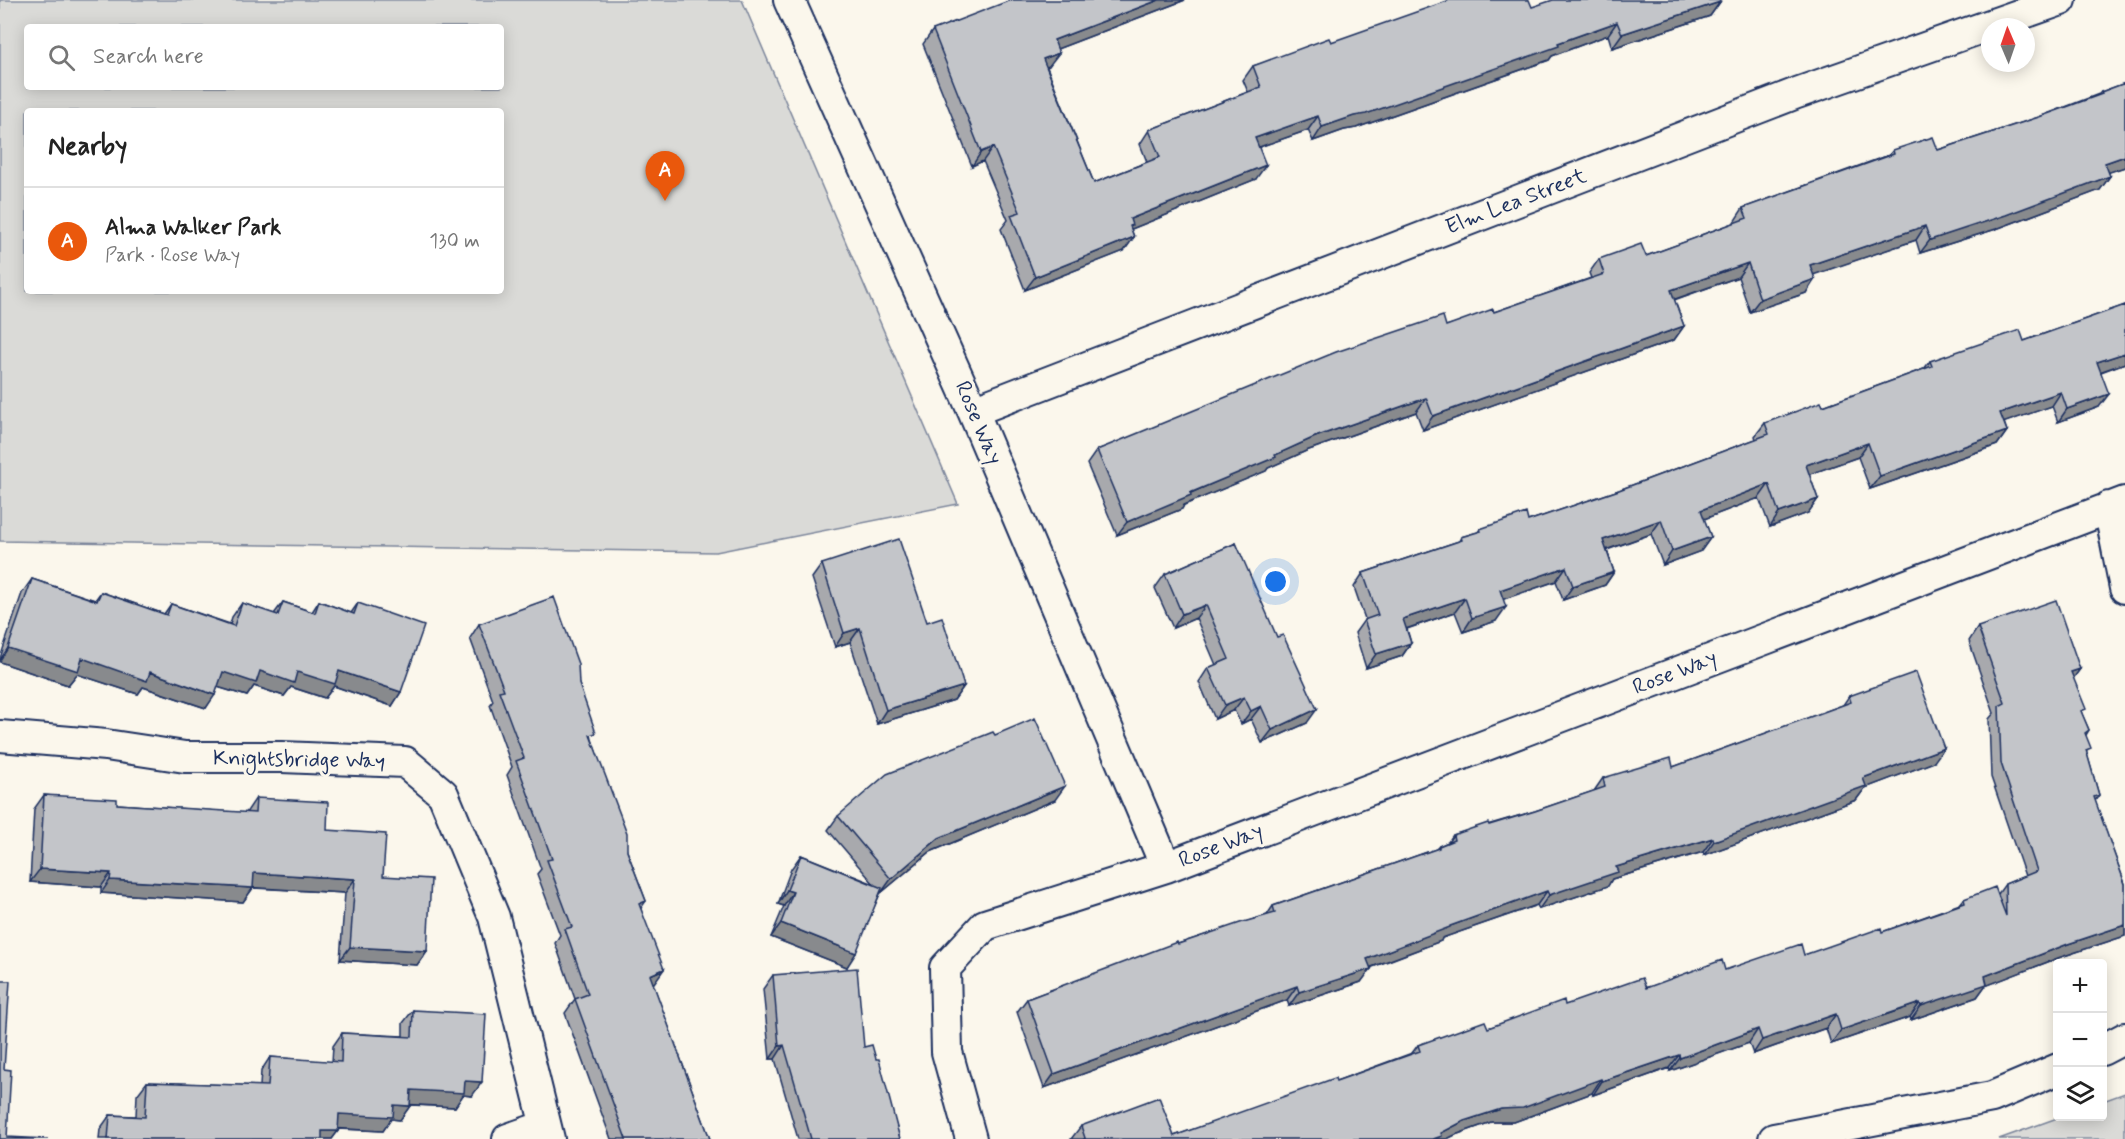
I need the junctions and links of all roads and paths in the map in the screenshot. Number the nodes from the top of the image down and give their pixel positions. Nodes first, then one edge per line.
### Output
1 (2061, 0) edge
2 (798, 3) edge
3 (973, 411) junction
4 (2117, 504) edge
5 (2125, 588) edge
6 (0, 736) edge
7 (1166, 867) junction
8 (2125, 1038) edge
9 (2107, 1048) edge
10 (2053, 1071) edge
11 (547, 1132) edge
12 (508, 1139) edge
13 (971, 1139) edge
14 (1774, 1139) edge

1 - 3 street, Elm Lea Street
2 - 3 street, Rose Way
3 - 7 street, Rose Way
4 - 5 street
4 - 7 street, Rose Way
6 - 11 street, Knightsbridge Way
7 - 13 street
8 - 9 street
10 - 14 street
11 - 12 street

